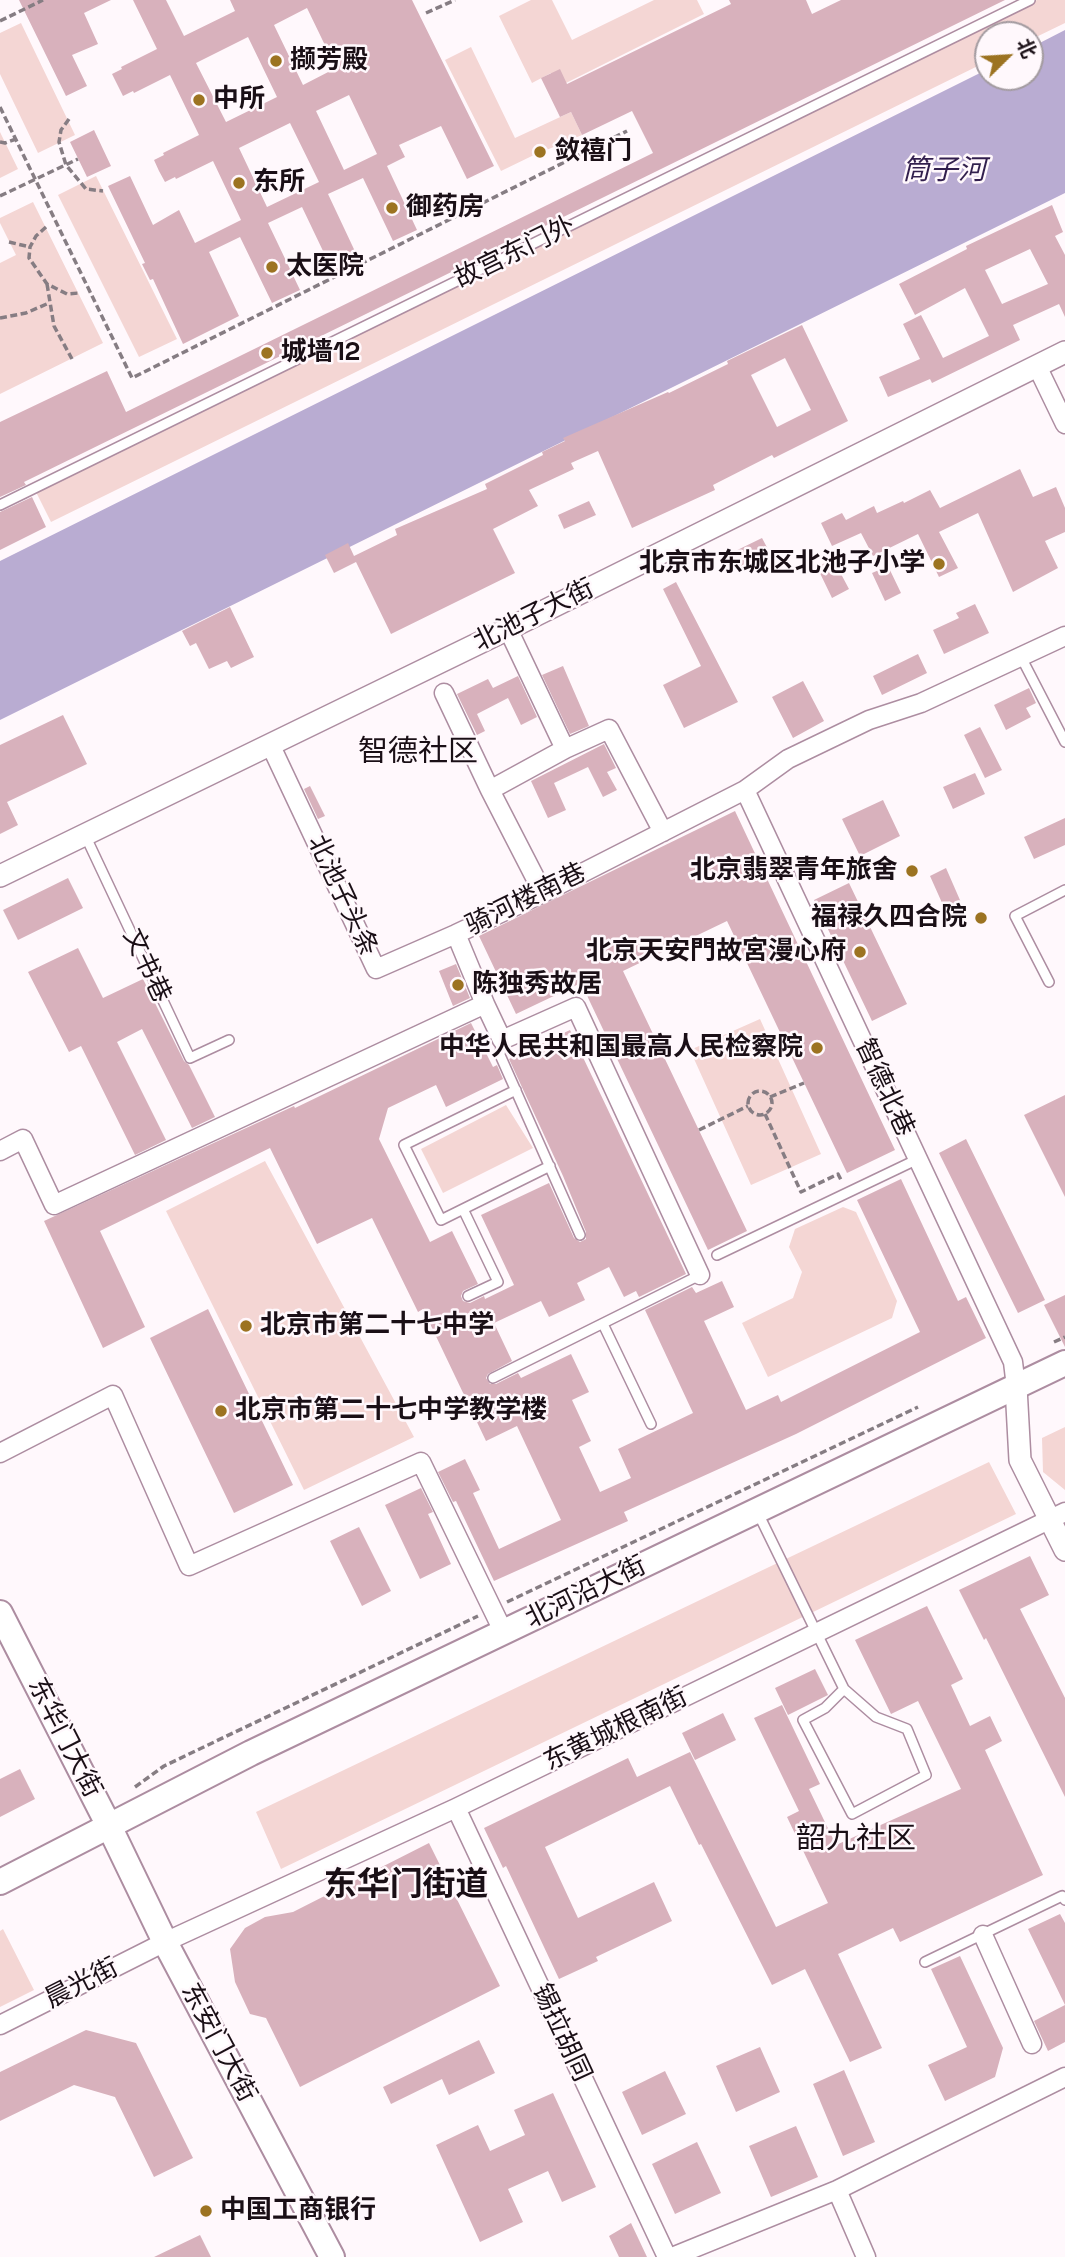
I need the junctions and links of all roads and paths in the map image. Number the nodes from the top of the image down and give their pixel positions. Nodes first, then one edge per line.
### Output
1 (43, 0) edge
2 (454, 0) edge
3 (1030, 0) edge
4 (426, 13) dead end
5 (0, 21) edge
6 (0, 107) edge
7 (69, 119) dead end
8 (627, 131) dead end
9 (16, 139) junction
10 (0, 142) edge
11 (78, 159) dead end
12 (66, 165) junction
13 (36, 179) junction
14 (103, 191) dead end
15 (0, 196) edge
16 (46, 227) dead end
17 (9, 242) dead end
18 (30, 247) junction
19 (47, 284) junction
20 (79, 293) dead end
21 (49, 303) junction
22 (0, 318) edge
23 (1065, 352) edge
24 (72, 359) dead end
25 (1037, 366) junction
26 (1065, 424) edge
27 (0, 505) edge
28 (508, 629) junction
29 (1065, 636) edge
30 (1021, 657) junction
31 (444, 693) dead end
32 (1065, 741) edge
33 (270, 744) junction
34 (565, 749) junction
35 (490, 790) junction
36 (746, 790) junction
37 (663, 832) junction
38 (85, 835) junction
39 (0, 876) edge
40 (1065, 890) edge
41 (543, 893) junction
42 (456, 934) junction
43 (1049, 982) dead end
44 (485, 1004) junction
45 (229, 1040) dead end
46 (502, 1040) junction
47 (804, 1083) dead end
48 (516, 1090) junction
49 (770, 1097) junction
50 (748, 1106) junction
51 (765, 1114) junction
52 (699, 1130) dead end
53 (0, 1151) edge
54 (918, 1159) junction
55 (550, 1166) junction
56 (846, 1193) junction
57 (463, 1209) junction
58 (580, 1235) dead end
59 (717, 1255) dead end
60 (700, 1275) joint
61 (468, 1296) dead end
62 (603, 1324) junction
63 (1065, 1337) edge
64 (1044, 1347) dead end
65 (1065, 1363) edge
66 (494, 1378) dead end
67 (1016, 1387) junction
68 (926, 1403) dead end
69 (651, 1424) dead end
70 (0, 1454) edge
71 (756, 1509) junction
72 (1057, 1515) edge
73 (1065, 1550) edge
74 (492, 1609) junction
75 (0, 1612) edge
76 (817, 1632) junction
77 (504, 1633) junction
78 (844, 1689) junction
79 (132, 1788) dead end
80 (456, 1808) junction
81 (109, 1826) junction
82 (0, 1882) edge
83 (1065, 1900) edge
84 (983, 1935) junction
85 (165, 1942) junction
86 (925, 1962) dead end
87 (0, 2025) edge
88 (1032, 2044) dead end
89 (1065, 2077) edge
90 (837, 2190) junction
91 (332, 2257) edge
92 (667, 2257) edge
93 (672, 2257) edge
94 (866, 2257) edge

1 - 5 path
2 - 4 path
3 - 27 lane, 故宫东门外
6 - 9 path
7 - 12 path
8 - 13 path
9 - 10 path
9 - 13 path
11 - 12 path
12 - 13 path
12 - 14 path
13 - 15 path
16 - 18 path
17 - 18 path
18 - 19 path
19 - 20 path
19 - 21 path
21 - 22 path
21 - 24 path
23 - 25 street, 北池子大街
25 - 26 street
25 - 28 street, 北池子大街
28 - 33 street, 北池子大街
28 - 34 street
29 - 30 street, 骑河楼南巷
30 - 32 lane
30 - 36 street, 骑河楼南巷
31 - 35 street
33 - 38 street, 北池子大街
33 - 42 street, 北池子头条
34 - 35 street
34 - 37 street
35 - 41 street
36 - 37 street, 骑河楼南巷
36 - 54 street, 智德北巷
37 - 41 street, 骑河楼南巷
38 - 39 street, 北池子大街
38 - 45 lane, 文书巷
40 - 43 lane
41 - 42 street, 骑河楼南巷
42 - 44 street, 骑河楼南巷
44 - 46 street, 骑河楼南巷
44 - 53 street
46 - 48 lane
46 - 60 street
47 - 49 path
48 - 55 lane
48 - 57 lane
49 - 50 path
49 - 51 path
50 - 51 path
50 - 52 path
51 - 56 path
54 - 56 lane
54 - 67 street, 智德北巷
55 - 57 lane
55 - 58 lane
56 - 59 lane
57 - 61 lane
60 - 62 lane
62 - 66 lane
62 - 69 lane
63 - 64 path
65 - 67 main road, 北河沿大街
67 - 71 main road, 北河沿大街
67 - 72 street
68 - 74 path
70 - 74 street
71 - 76 lane
71 - 77 main road, 北河沿大街
72 - 73 street
72 - 76 street, 东黄城根南街
74 - 77 street
74 - 79 path
75 - 81 main road, 东华门大街
76 - 78 lane
76 - 80 street, 东黄城根南街
77 - 81 main road, 北河沿大街
78 - 78 lane
80 - 85 street, 东黄城根南街
80 - 92 street, 锡拉胡同
81 - 82 main road, 北河沿大街
81 - 85 main road, 东安门大街
83 - 84 lane
84 - 86 lane
84 - 88 street
85 - 87 street, 晨光街
85 - 91 main road, 东安门大街
89 - 90 street
90 - 93 street
90 - 94 street

